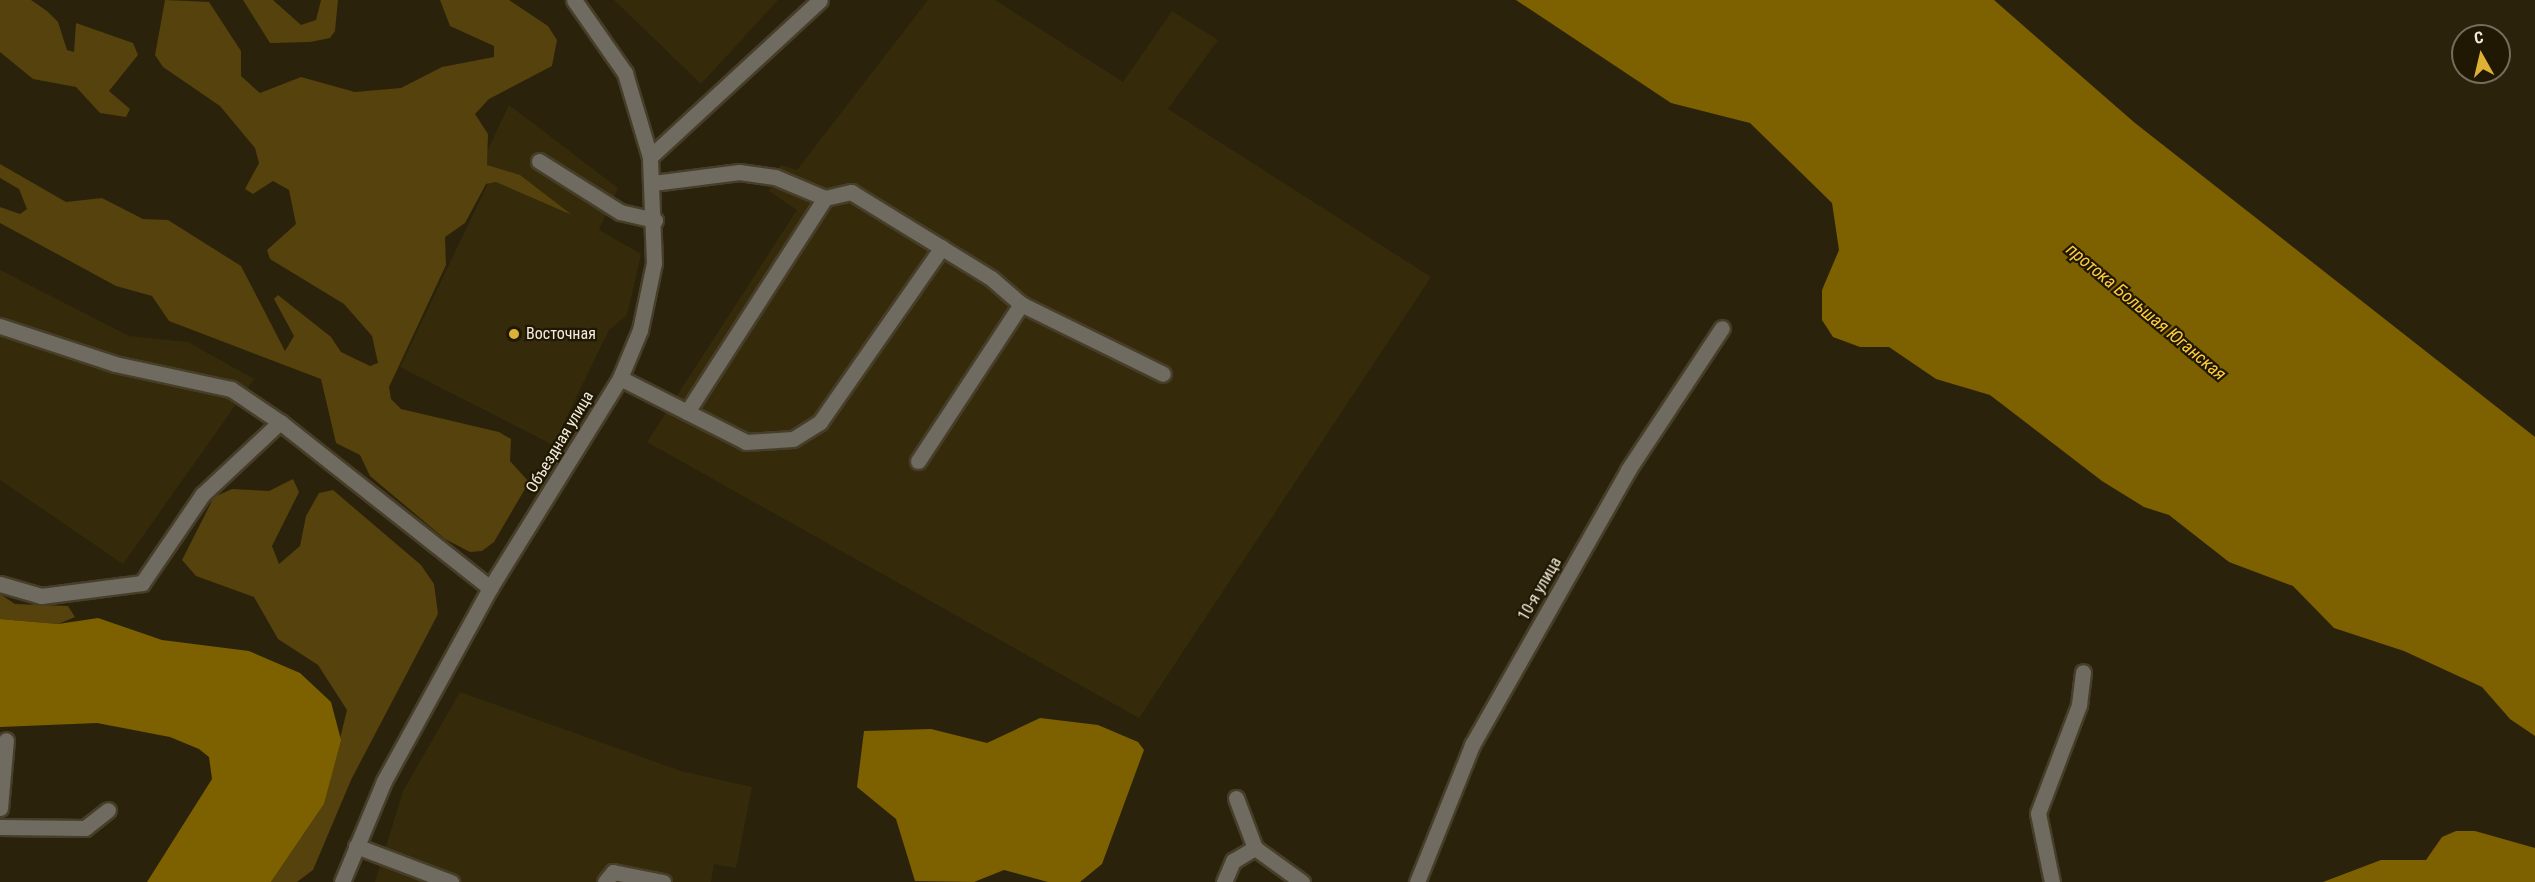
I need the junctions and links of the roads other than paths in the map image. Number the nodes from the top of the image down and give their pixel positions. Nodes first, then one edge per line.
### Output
1 (573, 0) edge
2 (820, 0) edge
3 (650, 157) junction
4 (539, 160) dead end
5 (653, 183) junction
6 (825, 198) junction
7 (656, 220) junction
8 (942, 247) junction
9 (1021, 304) junction
10 (0, 326) edge
11 (1722, 327) dead end
12 (1163, 374) dead end
13 (620, 378) junction
14 (687, 412) junction
15 (280, 422) junction
16 (918, 461) dead end
17 (0, 584) edge
18 (490, 588) junction
19 (2083, 672) dead end
20 (6, 740) dead end
21 (1236, 798) dead end
22 (0, 808) edge
23 (108, 810) dead end
24 (0, 827) edge
25 (356, 846) junction
26 (1255, 848) junction
27 (342, 882) edge
28 (451, 882) edge
29 (604, 882) edge
30 (663, 882) edge
31 (1224, 882) edge
32 (1302, 882) edge
33 (1417, 882) edge
34 (2052, 882) edge

1 - 3 street, Объездная улица
2 - 3 street
3 - 5 street, Объездная улица
4 - 7 street
5 - 6 street
5 - 7 street, Объездная улица
6 - 8 street
6 - 14 street
7 - 13 street, Объездная улица
8 - 9 street
8 - 14 street
9 - 12 street
9 - 16 street
10 - 15 street
11 - 33 street, 10-я улица
13 - 14 street
13 - 18 street, Объездная улица
15 - 17 street
15 - 18 street
18 - 25 street, Объездная улица
19 - 34 street
20 - 22 street
21 - 26 street
23 - 24 street
25 - 27 street, Объездная улица
25 - 28 street
26 - 31 street
26 - 32 street
29 - 30 street

